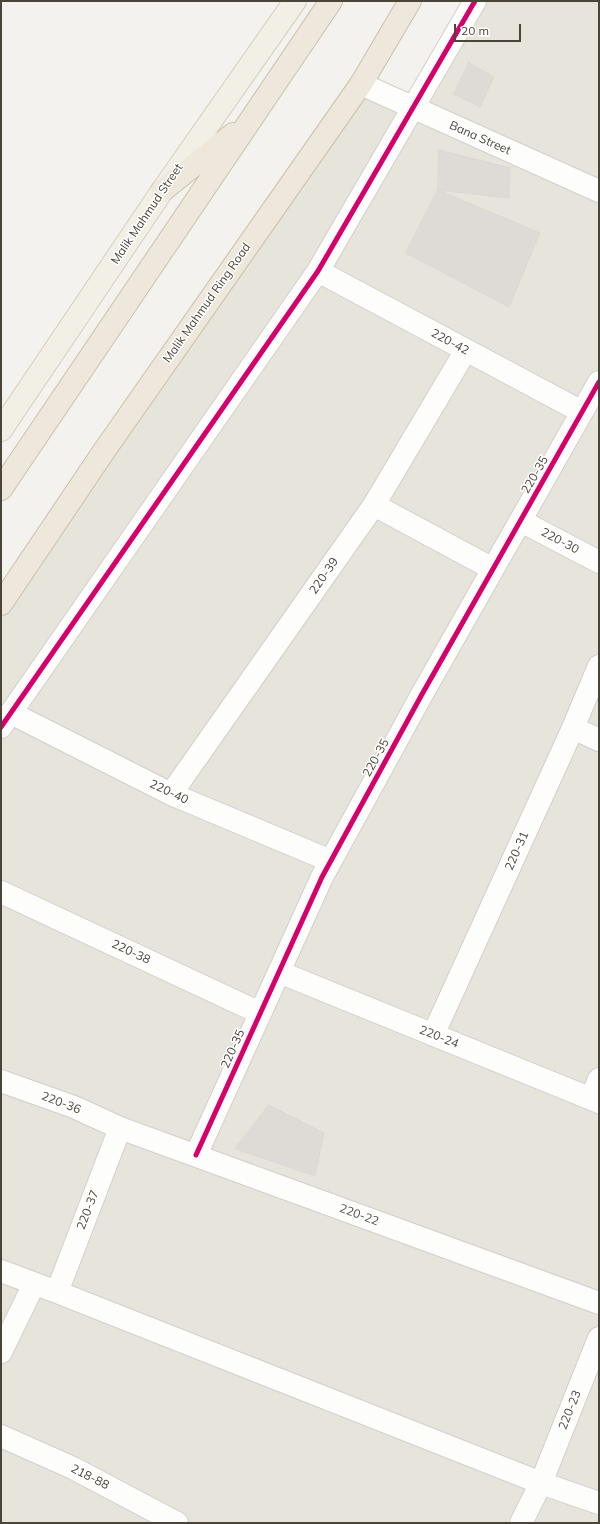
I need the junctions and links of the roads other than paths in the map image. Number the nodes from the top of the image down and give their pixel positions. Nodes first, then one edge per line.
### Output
1 (295, 1) edge
2 (331, 1) edge
3 (410, 1) edge
4 (475, 1) edge
5 (361, 84) junction
6 (413, 108) junction
7 (250, 121) junction
8 (162, 191) junction
9 (599, 191) edge
10 (318, 271) junction
11 (466, 350) junction
12 (599, 382) edge
13 (582, 412) junction
14 (1, 430) edge
15 (1, 489) edge
16 (374, 505) junction
17 (521, 521) junction
18 (599, 562) edge
19 (493, 569) junction
20 (1, 604) edge
21 (599, 666) edge
22 (6, 720) edge
23 (573, 728) junction
24 (599, 740) edge
25 (171, 794) junction
26 (332, 861) junction
27 (1, 892) edge
28 (279, 972) junction
29 (260, 1013) junction
30 (433, 1034) junction
31 (599, 1079) edge
32 (1, 1081) edge
33 (595, 1100) edge
34 (120, 1128) junction
35 (196, 1155) junction
36 (1, 1272) edge
37 (34, 1284) junction
38 (57, 1292) junction
39 (599, 1303) edge
40 (599, 1338) edge
41 (1, 1352) edge
42 (1, 1436) edge
43 (541, 1482) junction
44 (599, 1503) edge
45 (177, 1523) edge
46 (521, 1523) edge

1 - 8 main road, Malik Mahmud Street
2 - 7 highway
3 - 5 highway, Malik Mahmud Ring Road
4 - 6 street
5 - 6 street, Bana Street
5 - 20 highway, Malik Mahmud Ring Road
6 - 9 street, Bana Street
6 - 10 street
7 - 8 highway
7 - 15 highway
8 - 14 main road, Malik Mahmud Street
10 - 11 street, 220-42
10 - 22 street
11 - 13 street, 220-42
11 - 16 street, 220-39
12 - 13 street, 220-35
13 - 17 street, 220-35
16 - 19 street
16 - 25 street, 220-39
17 - 18 street, 220-30
17 - 19 street, 220-35
19 - 26 street, 220-35
21 - 23 street, 220-31
22 - 25 street, 220-40
23 - 24 street
23 - 30 street, 220-31
25 - 26 street, 220-40
26 - 28 street, 220-35
27 - 29 street, 220-38
28 - 29 street, 220-35
28 - 30 street, 220-24
29 - 35 street, 220-35
30 - 33 street, 220-24
31 - 33 street
32 - 34 street, 220-36
34 - 35 street, 220-22
34 - 38 street, 220-37
35 - 39 street, 220-22
36 - 37 street
37 - 38 street
37 - 41 street
38 - 43 street
40 - 43 street, 220-23
42 - 45 street, 218-88
43 - 44 street
43 - 46 street, 220-23

